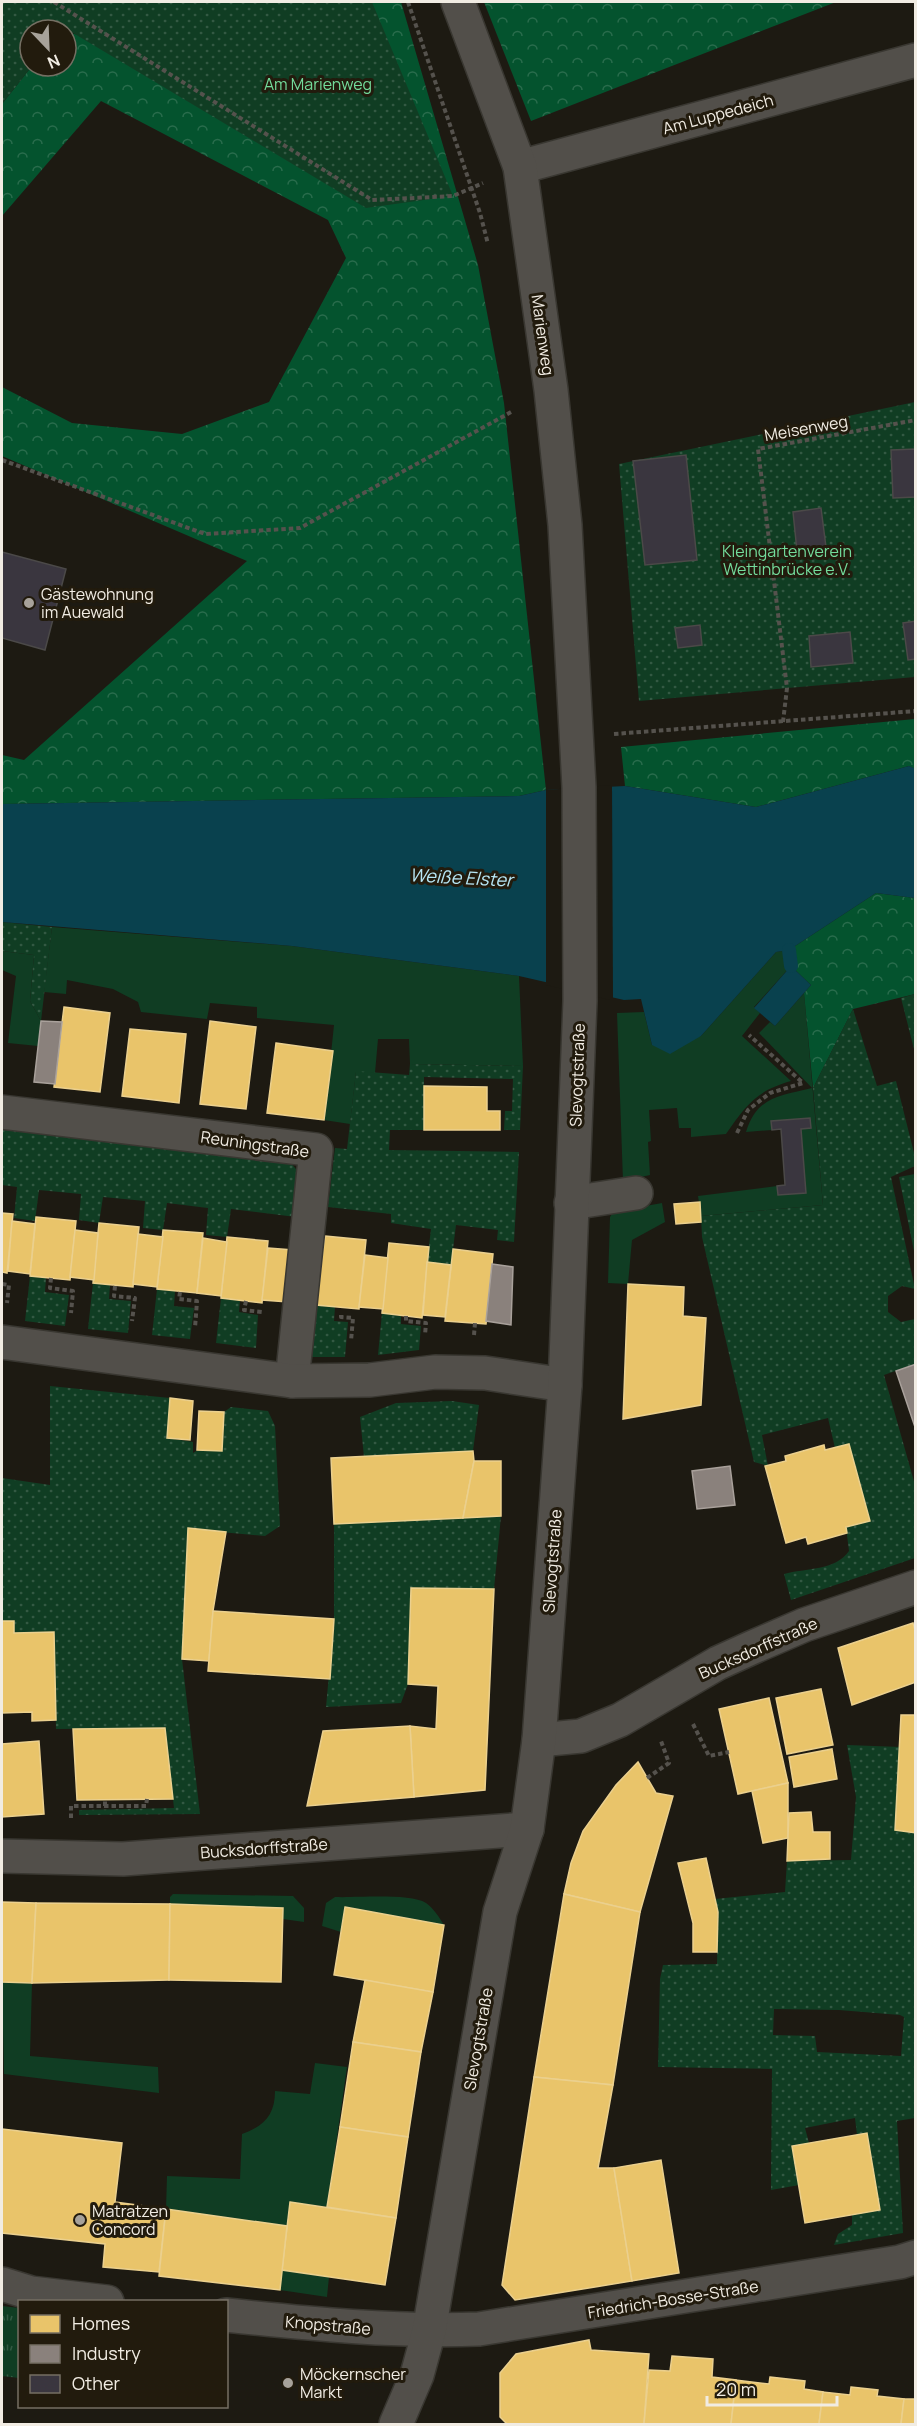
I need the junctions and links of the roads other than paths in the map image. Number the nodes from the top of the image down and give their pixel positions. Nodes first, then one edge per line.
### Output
1 (458, 2) edge
2 (915, 60) edge
3 (520, 167) junction
4 (572, 680) joint
5 (2, 1112) edge
6 (636, 1193) dead end
7 (572, 1203) junction
8 (2, 1342) edge
9 (292, 1381) junction
10 (565, 1385) junction
11 (915, 1587) edge
12 (539, 1740) junction
13 (527, 1829) junction
14 (2, 1856) edge
15 (915, 2257) edge
16 (2, 2284) edge
17 (98, 2300) edge
18 (228, 2315) edge
19 (429, 2331) junction
20 (396, 2424) edge

1 - 3 street, Marienweg
2 - 3 street, Am Luppedeich
3 - 4 street, Marienweg
4 - 7 street, Slevogtstraße
5 - 9 street, Reuningstraße
6 - 7 street
7 - 10 street, Slevogtstraße
8 - 9 street
9 - 10 street
10 - 12 street, Slevogtstraße
11 - 12 street, Bucksdorffstraße
12 - 13 street, Slevogtstraße
13 - 14 street, Bucksdorffstraße
13 - 19 street, Slevogtstraße
15 - 19 street, Friedrich-Bosse-Straße
16 - 17 street
18 - 19 street, Knopstraße
19 - 20 street, Slevogtstraße

